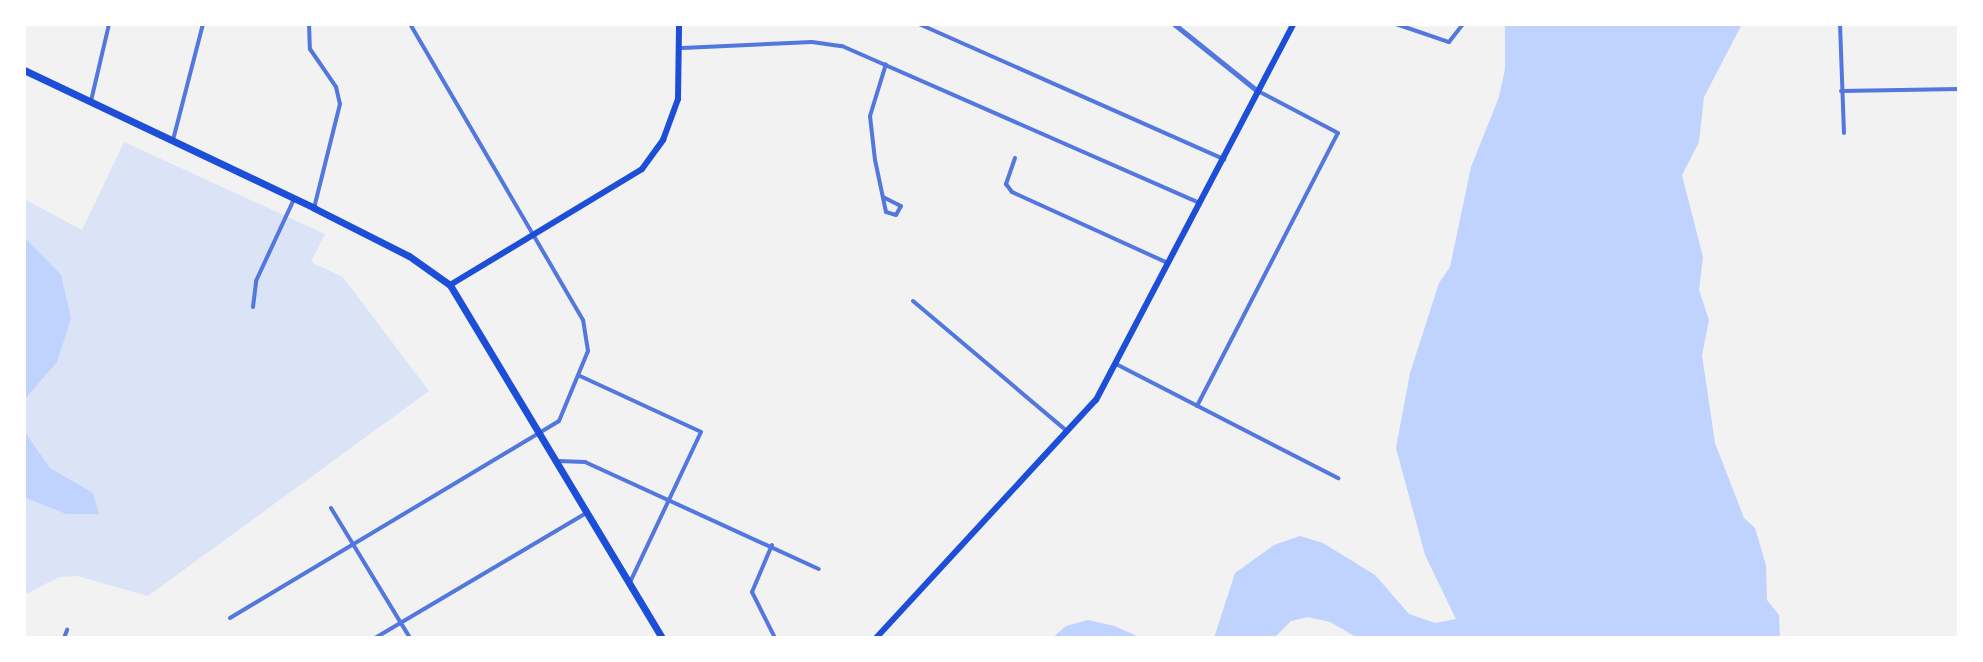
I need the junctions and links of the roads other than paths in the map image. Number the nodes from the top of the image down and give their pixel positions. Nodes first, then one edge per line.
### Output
1 (109, 24) edge
2 (203, 24) edge
3 (309, 24) edge
4 (410, 24) edge
5 (679, 24) edge
6 (919, 24) edge
7 (1173, 24) edge
8 (1293, 24) edge
9 (1396, 24) edge
10 (1463, 24) edge
11 (1840, 24) edge
12 (682, 48) junction
13 (886, 64) junction
14 (24, 70) edge
15 (1959, 89) edge
16 (1256, 90) junction
17 (1841, 91) junction
18 (91, 101) junction
19 (1844, 133) dead end
20 (173, 140) junction
21 (1015, 158) dead end
22 (1224, 159) junction
23 (883, 197) junction
24 (294, 199) junction
25 (1200, 203) junction
26 (314, 208) junction
27 (533, 235) junction
28 (1168, 263) junction
29 (450, 285) junction
30 (913, 301) dead end
31 (253, 307) dead end
32 (1116, 364) junction
33 (580, 376) junction
34 (1197, 406) junction
35 (1068, 432) junction
36 (541, 433) junction
37 (558, 461) junction
38 (1338, 478) dead end
39 (671, 500) junction
40 (331, 508) dead end
41 (588, 511) junction
42 (772, 545) junction
43 (354, 546) junction
44 (819, 569) dead end
45 (630, 582) junction
46 (230, 618) dead end
47 (400, 622) junction
48 (67, 630) dead end
49 (661, 635) edge
50 (64, 638) edge
51 (375, 638) edge
52 (410, 638) edge
53 (650, 638) edge
54 (775, 638) edge
55 (876, 638) edge

1 - 18 street
2 - 20 street
3 - 26 street
4 - 27 street
5 - 12 main road
6 - 22 street
7 - 16 street
8 - 16 main road
9 - 10 street
11 - 17 street
12 - 13 street
12 - 27 main road
13 - 23 street
13 - 25 street
14 - 18 main road
15 - 17 street
16 - 22 main road
16 - 34 street
17 - 19 street
18 - 20 main road
20 - 24 main road
21 - 28 street
22 - 25 main road
23 - 23 street
24 - 26 main road
24 - 31 street
25 - 28 main road
26 - 29 main road
27 - 29 main road
27 - 33 street
28 - 32 main road
29 - 36 main road
30 - 35 street
32 - 34 street
32 - 35 main road
33 - 36 street
33 - 39 street
34 - 38 street
35 - 55 main road
36 - 37 main road
36 - 43 street
37 - 39 street
37 - 41 main road
39 - 42 street
39 - 45 street
40 - 43 street
41 - 45 main road
41 - 47 street
42 - 44 street
42 - 54 street
43 - 46 street
43 - 47 street
45 - 49 main road
47 - 51 street
47 - 52 street
48 - 50 street
49 - 53 street

